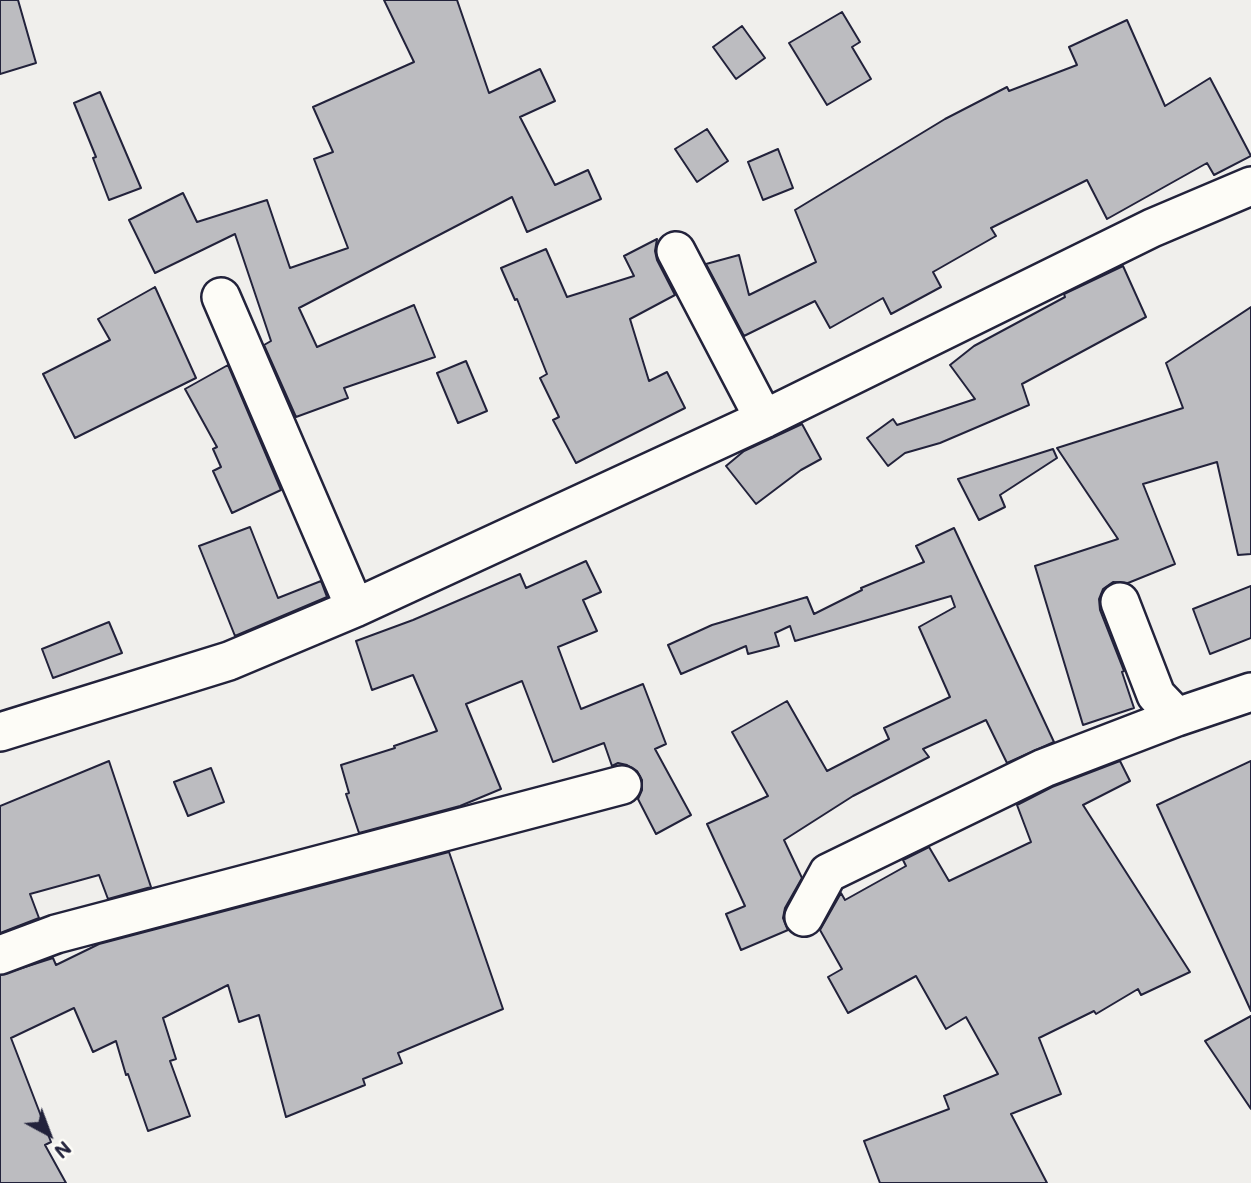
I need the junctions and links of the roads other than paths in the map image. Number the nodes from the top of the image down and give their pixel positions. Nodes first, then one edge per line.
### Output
1 (1251, 186) edge
2 (676, 251) dead end
3 (221, 297) dead end
4 (764, 419) junction
5 (1120, 603) dead end
6 (355, 608) junction
7 (1251, 692) edge
8 (1177, 717) junction
9 (0, 732) edge
10 (622, 785) dead end
11 (804, 916) dead end
12 (0, 955) edge

1 - 4 street
2 - 4 street
3 - 6 street
4 - 6 street
5 - 8 street
6 - 9 street
7 - 8 street
8 - 11 street
10 - 12 street

